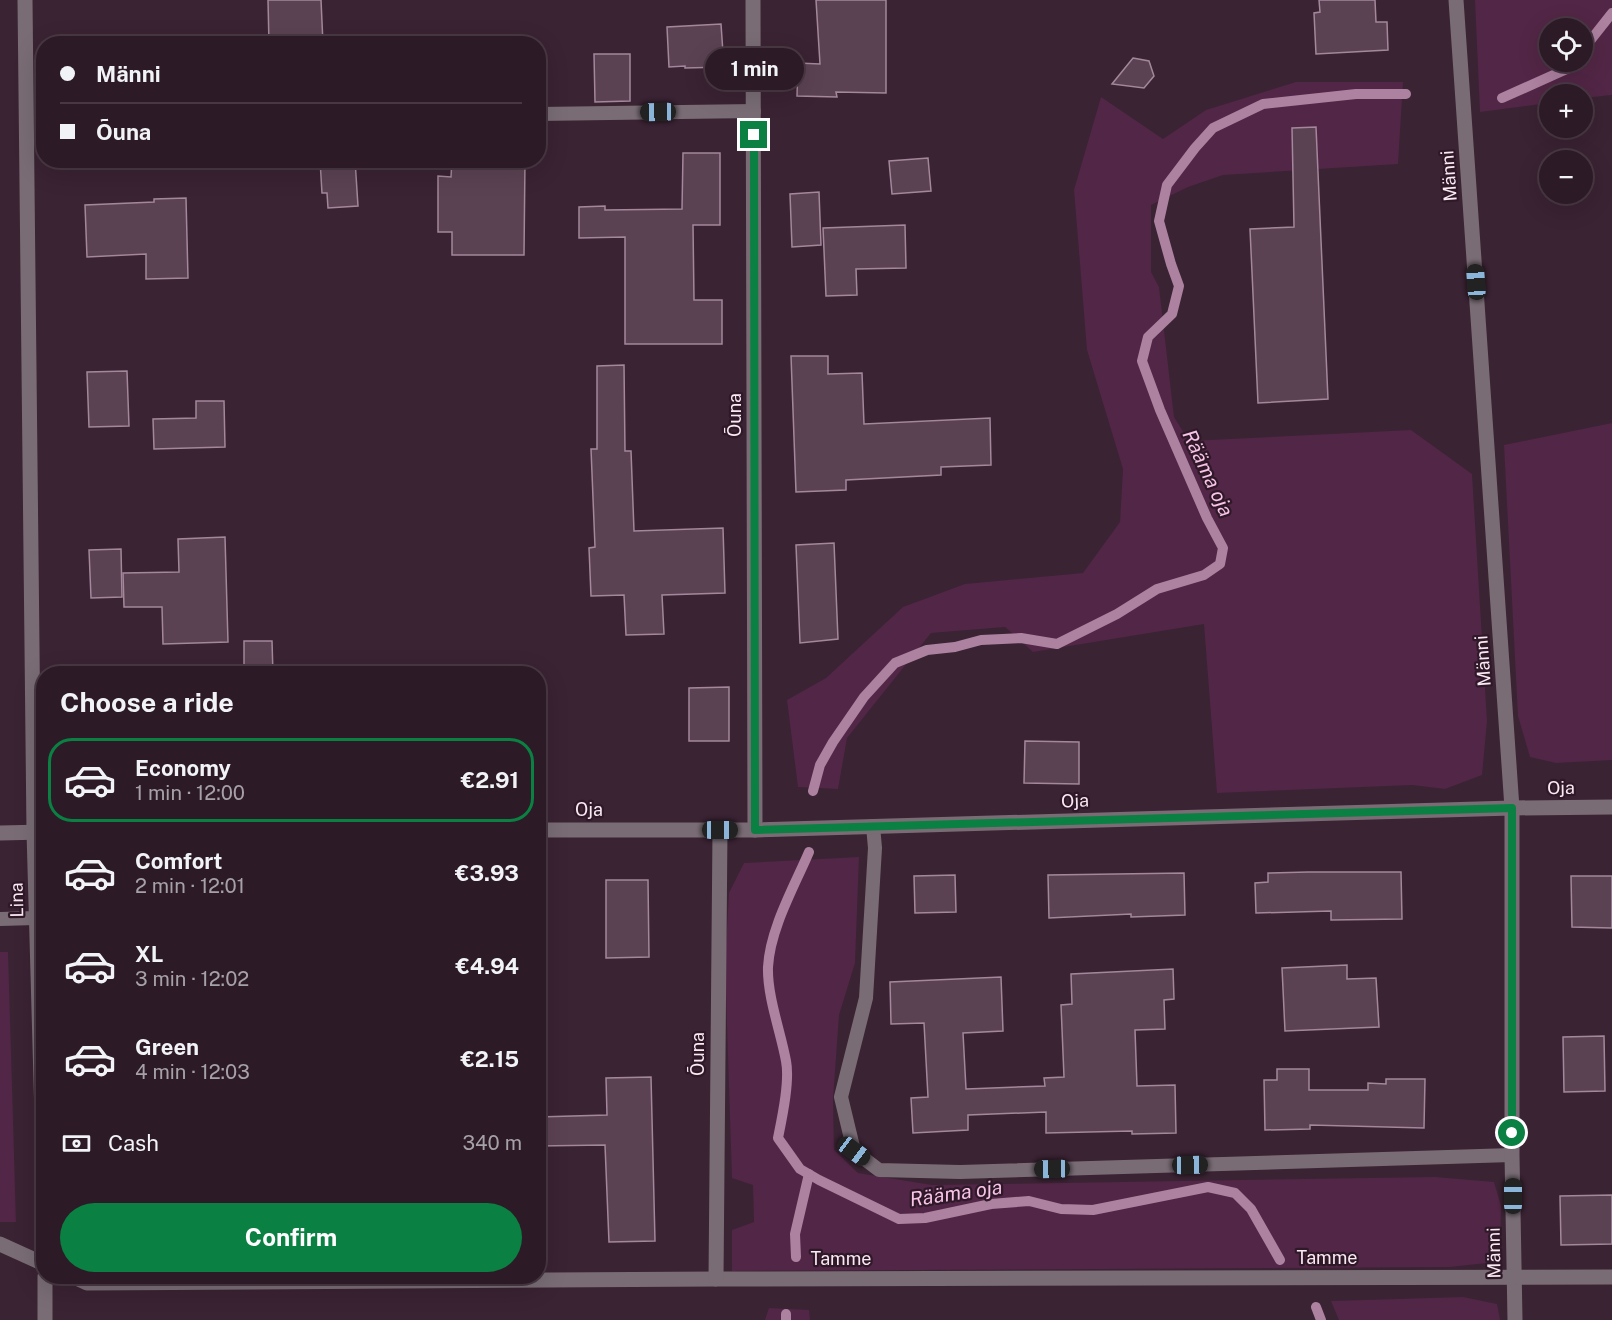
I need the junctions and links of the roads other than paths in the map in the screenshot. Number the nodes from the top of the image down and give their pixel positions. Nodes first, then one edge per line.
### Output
1 (25, 0) edge
2 (753, 0) edge
3 (1456, 0) edge
4 (754, 111) junction
5 (546, 114) edge
6 (36, 666) edge
7 (1612, 807) edge
8 (1512, 808) junction
9 (873, 826) junction
10 (546, 830) edge
11 (720, 830) junction
12 (755, 830) junction
13 (36, 832) edge
14 (0, 833) edge
15 (36, 918) edge
16 (0, 919) edge
17 (1512, 1155) junction
18 (0, 1244) edge
19 (36, 1260) edge
20 (1514, 1277) junction
21 (1612, 1277) edge
22 (716, 1279) junction
23 (546, 1280) edge
24 (45, 1284) edge
25 (45, 1320) edge
26 (1515, 1320) edge

1 - 6 street, Lina
2 - 4 street, Õuna
3 - 8 street, Männi
4 - 5 lane
4 - 12 street, Õuna
7 - 8 street, Oja
8 - 9 street, Oja
8 - 17 street, Männi
9 - 12 street, Oja
9 - 17 lane
10 - 11 street, Oja
11 - 12 street, Oja
11 - 22 street, Õuna
13 - 14 street
15 - 16 lane
17 - 20 street, Männi
18 - 19 street
20 - 21 street, Tamme
20 - 22 street, Tamme
20 - 26 street, Männi
22 - 23 street, Tamme
24 - 25 street

